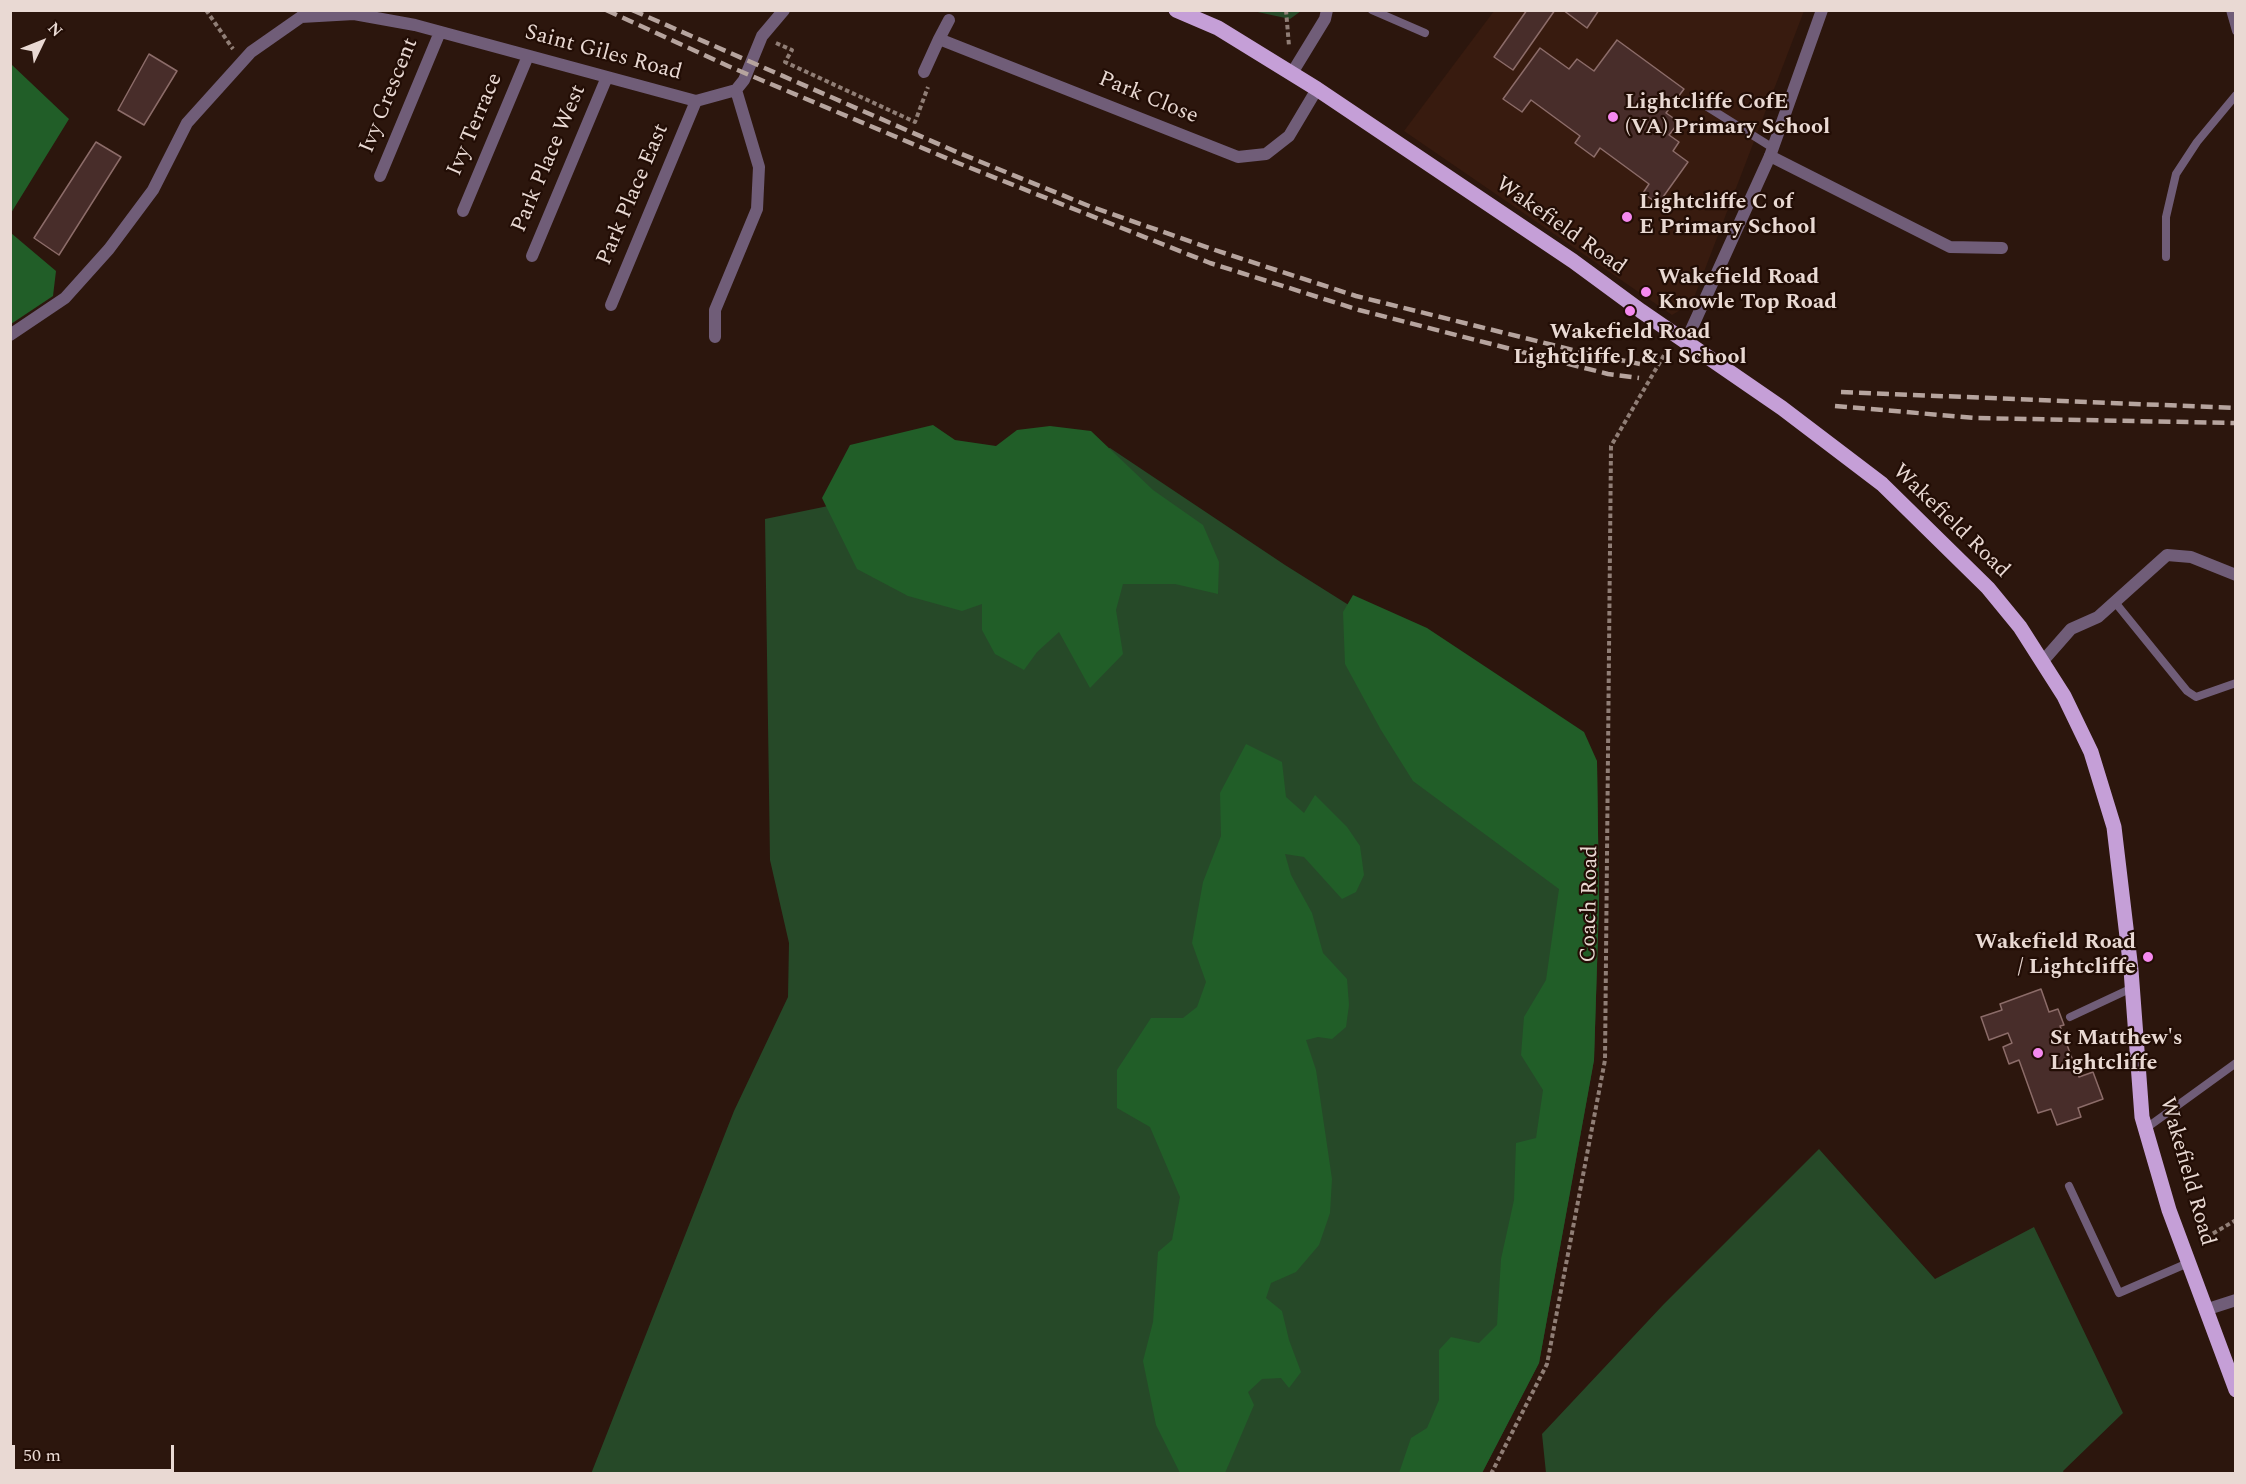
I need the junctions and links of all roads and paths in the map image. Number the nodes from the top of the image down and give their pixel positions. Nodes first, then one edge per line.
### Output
1 (206, 10) edge
2 (784, 10) edge
3 (1176, 10) edge
4 (1286, 10) edge
5 (1327, 10) edge
6 (1372, 10) edge
7 (1822, 10) edge
8 (2230, 10) edge
9 (949, 20) dead end
10 (2235, 31) edge
11 (440, 32) junction
12 (1425, 33) dead end
13 (762, 36) junction
14 (939, 39) junction
15 (528, 56) junction
16 (244, 59) junction
17 (924, 72) joint
18 (1292, 73) junction
19 (607, 77) junction
20 (1317, 89) junction
21 (736, 90) junction
22 (2235, 95) edge
23 (696, 101) junction
24 (1698, 101) dead end
25 (1771, 152) junction
26 (380, 176) dead end
27 (463, 211) dead end
28 (2002, 248) dead end
29 (532, 256) dead end
30 (2166, 257) dead end
31 (611, 305) dead end
32 (10, 335) edge
33 (715, 337) dead end
34 (1681, 338) junction
35 (2235, 575) edge
36 (2114, 601) junction
37 (2042, 662) junction
38 (2235, 683) edge
39 (2132, 988) junction
40 (2070, 1017) dead end
41 (2235, 1063) edge
42 (2145, 1129) junction
43 (2069, 1186) dead end
44 (2235, 1220) edge
45 (2186, 1257) junction
46 (2235, 1300) edge
47 (2205, 1310) junction
48 (2235, 1390) edge
49 (1491, 1473) edge

1 - 16 path
2 - 13 street
3 - 18 main road, Wakefield Road
4 - 18 path
5 - 18 street
6 - 12 lane
7 - 25 street
8 - 10 lane
9 - 14 street
11 - 15 street, Saint Giles Road
11 - 16 street, Saint Giles Road
11 - 26 street, Ivy Crescent
13 - 17 path
13 - 21 street
14 - 17 street
14 - 20 street, Park Close
15 - 19 street, Saint Giles Road
15 - 27 street, Ivy Terrace
16 - 32 street, Saint Giles Road
18 - 20 main road, Wakefield Road
19 - 23 street, Saint Giles Road
19 - 29 street, Park Place West
20 - 34 main road, Wakefield Road
21 - 23 street, Saint Giles Road
21 - 33 street
22 - 30 lane
23 - 31 street, Park Place East
24 - 25 lane
25 - 28 street
25 - 34 street
34 - 37 main road, Wakefield Road
34 - 49 path, Coach Road
35 - 36 street
36 - 37 street
36 - 38 lane
37 - 39 main road, Wakefield Road
39 - 40 lane
39 - 42 main road, Wakefield Road
41 - 42 lane
42 - 45 main road, Wakefield Road
43 - 45 lane
44 - 45 path
45 - 47 main road, Wakefield Road
46 - 47 street
47 - 48 main road, Wakefield Road

